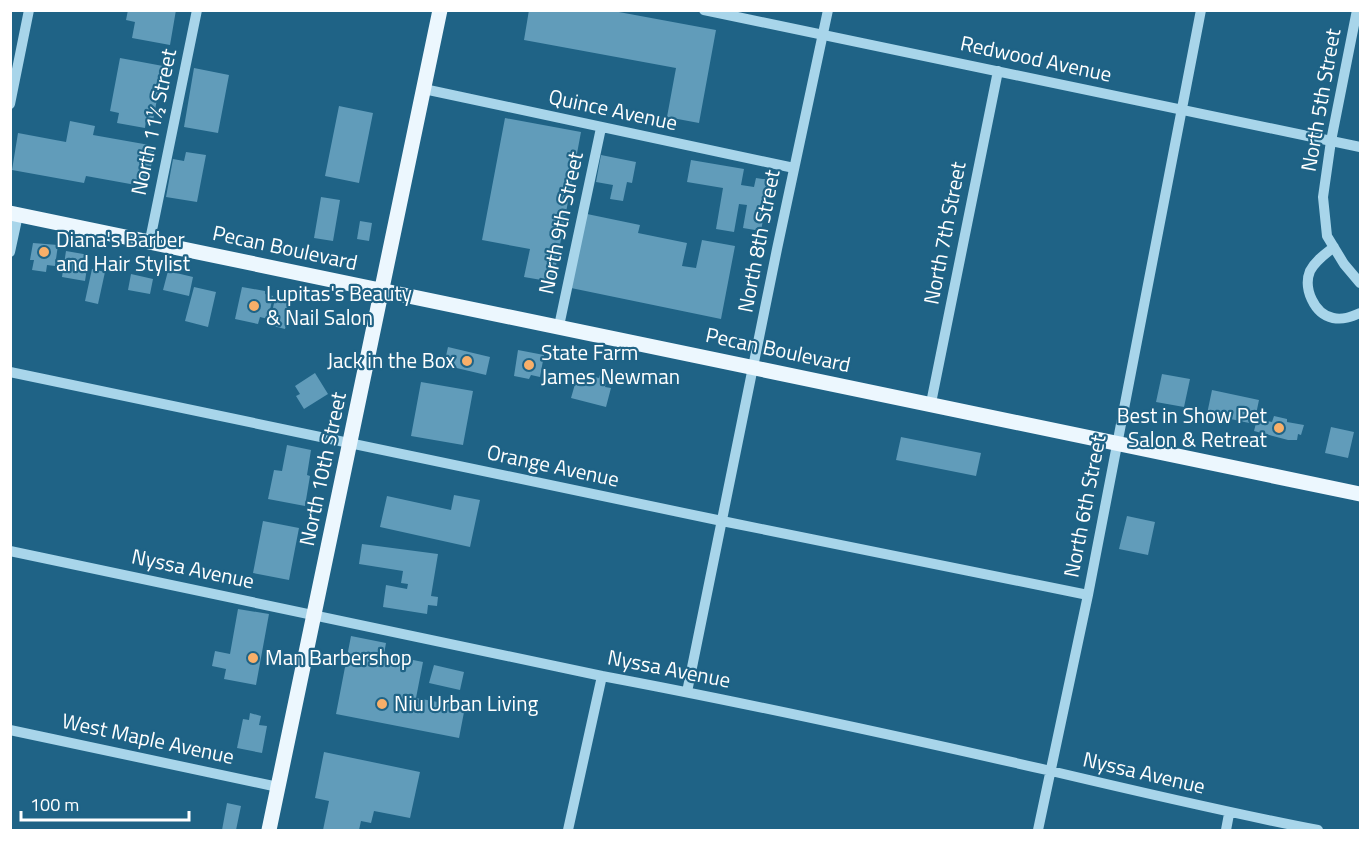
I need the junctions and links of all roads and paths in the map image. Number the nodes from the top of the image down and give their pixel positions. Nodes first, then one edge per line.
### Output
1 (29, 10) edge
2 (197, 10) edge
3 (440, 10) edge
4 (704, 10) edge
5 (828, 10) edge
6 (1201, 10) edge
7 (1357, 10) edge
8 (824, 36) junction
9 (998, 71) junction
10 (424, 89) junction
11 (10, 104) edge
12 (1181, 110) junction
13 (601, 128) junction
14 (1331, 141) junction
15 (1360, 147) edge
16 (794, 168) junction
17 (14, 214) edge
18 (150, 240) junction
19 (1334, 247) junction
20 (10, 252) edge
21 (1360, 283) edge
22 (382, 291) junction
23 (1360, 313) edge
24 (560, 326) junction
25 (753, 367) junction
26 (10, 372) edge
27 (931, 403) junction
28 (350, 443) junction
29 (1116, 443) junction
30 (1360, 494) edge
31 (722, 521) junction
32 (10, 551) edge
33 (1088, 595) junction
34 (314, 614) junction
35 (602, 676) junction
36 (687, 692) junction
37 (10, 730) edge
38 (1051, 771) junction
39 (278, 786) junction
40 (1229, 814) junction
41 (269, 831) edge
42 (568, 831) edge
43 (1038, 831) edge
44 (1226, 831) edge
45 (1318, 831) edge

1 - 11 street
2 - 18 street, North 11½ Street
3 - 10 main road, North 10th Street
4 - 8 street, Redwood Avenue
5 - 8 street, North 8th Street
6 - 12 street, North 6th Street
7 - 14 street, North 5th Street
8 - 9 street, Redwood Avenue
8 - 16 street, North 8th Street
9 - 12 street, Redwood Avenue
9 - 27 street, North 7th Street
10 - 13 street, Quince Avenue
10 - 22 main road, North 10th Street
12 - 14 street, Redwood Avenue
12 - 29 street, North 6th Street
13 - 16 street, Quince Avenue
13 - 24 street, North 9th Street
14 - 15 street, Redwood Avenue
14 - 19 street, North 5th Street
16 - 25 street, North 8th Street
17 - 18 main road, Pecan Boulevard
17 - 20 street
18 - 22 main road, Pecan Boulevard
19 - 21 street, North 5th Street
19 - 23 street
22 - 24 main road, Pecan Boulevard
22 - 28 main road, North 10th Street
24 - 25 main road, Pecan Boulevard
25 - 27 main road, Pecan Boulevard
25 - 31 street, North 8th Street
26 - 28 street, Orange Avenue
27 - 29 main road, Pecan Boulevard
28 - 31 street, Orange Avenue
28 - 34 main road, North 10th Street
29 - 30 main road, Pecan Boulevard
29 - 33 street, North 6th Street
31 - 33 street, Orange Avenue
31 - 36 street, North 8th Street
32 - 34 street, Nyssa Avenue
33 - 38 street, North 6th Street
34 - 35 street, Nyssa Avenue
34 - 39 main road, North 10th Street
35 - 36 street, Nyssa Avenue
35 - 42 street
36 - 38 street, Nyssa Avenue
37 - 39 street, West Maple Avenue
38 - 40 street, Nyssa Avenue
38 - 43 street, North 6th Street
39 - 41 main road, North 10th Street
40 - 44 street
40 - 45 street, Nyssa Avenue

